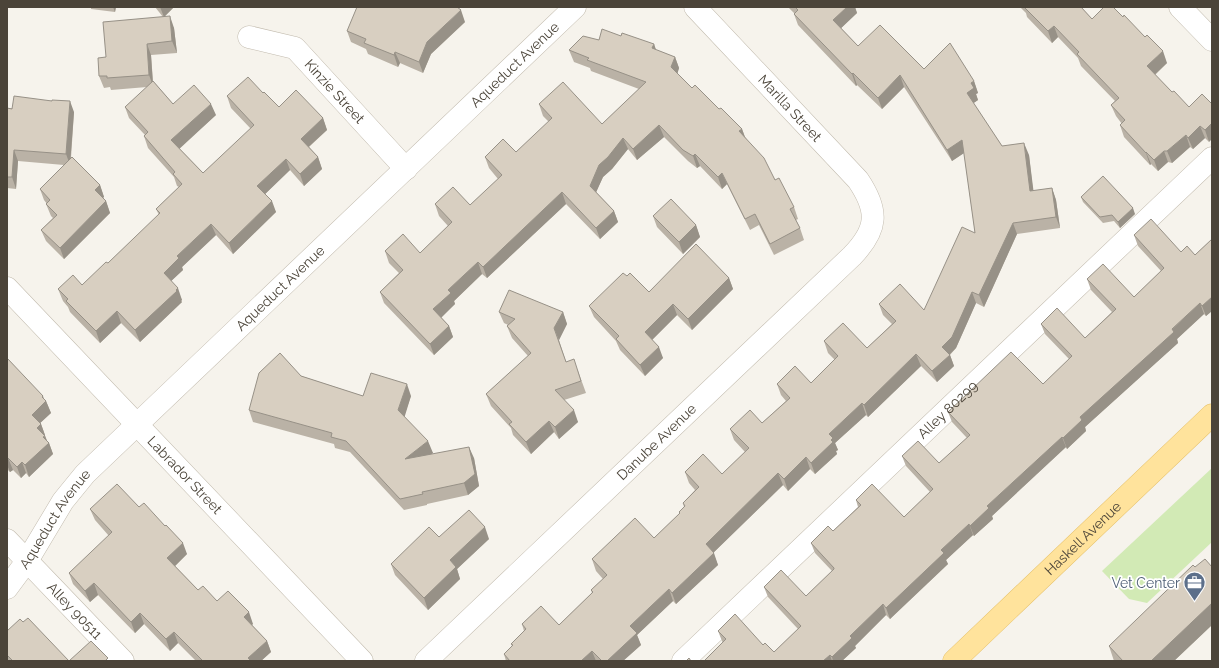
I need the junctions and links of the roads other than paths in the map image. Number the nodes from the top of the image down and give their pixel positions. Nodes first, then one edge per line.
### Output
1 (575, 7) edge
2 (695, 7) edge
3 (1180, 7) edge
4 (249, 37) dead end
5 (1212, 40) edge
6 (1212, 158) edge
7 (406, 169) junction
8 (874, 215) joint
9 (7, 288) edge
10 (1212, 415) edge
11 (136, 425) junction
12 (7, 540) edge
13 (27, 561) junction
14 (7, 588) edge
15 (123, 661) edge
16 (362, 661) edge
17 (426, 661) edge
18 (683, 661) edge
19 (954, 661) edge

1 - 7 street, Aqueduct Avenue
2 - 8 street, Marilla Street
3 - 5 street
4 - 7 street, Kinzie Street
6 - 18 street, Alley 80299
7 - 11 street, Aqueduct Avenue
8 - 17 street, Danube Avenue
9 - 11 street, Labrador Street
10 - 19 main road, Haskell Avenue
11 - 13 street, Aqueduct Avenue
11 - 16 street, Labrador Street
12 - 13 street, Alley 90511
13 - 14 street, Aqueduct Avenue
13 - 15 street, Alley 90511

